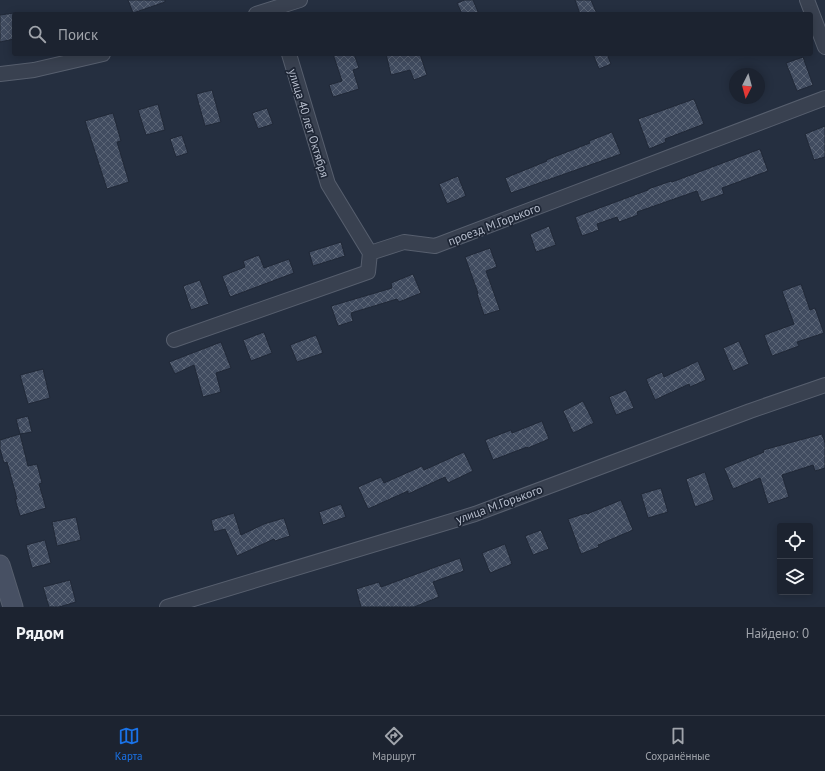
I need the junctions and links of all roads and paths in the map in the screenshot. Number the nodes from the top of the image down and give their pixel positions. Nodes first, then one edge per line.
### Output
1 (300, 0) edge
2 (807, 0) edge
3 (278, 7) edge
4 (262, 12) edge
5 (812, 12) edge
6 (813, 16) edge
7 (825, 47) edge
8 (94, 56) edge
9 (290, 56) edge
10 (0, 74) edge
11 (825, 98) edge
12 (370, 253) junction
13 (174, 340) dead end
14 (825, 385) edge
15 (0, 565) edge
16 (13, 607) edge
17 (167, 607) edge

1 - 3 street
2 - 5 street
3 - 4 street
6 - 7 street
8 - 10 street
9 - 12 street, улица 40 лет Октября
11 - 12 street, проезд М.Горького
12 - 13 street
14 - 17 street, улица М.Горького
15 - 16 street

